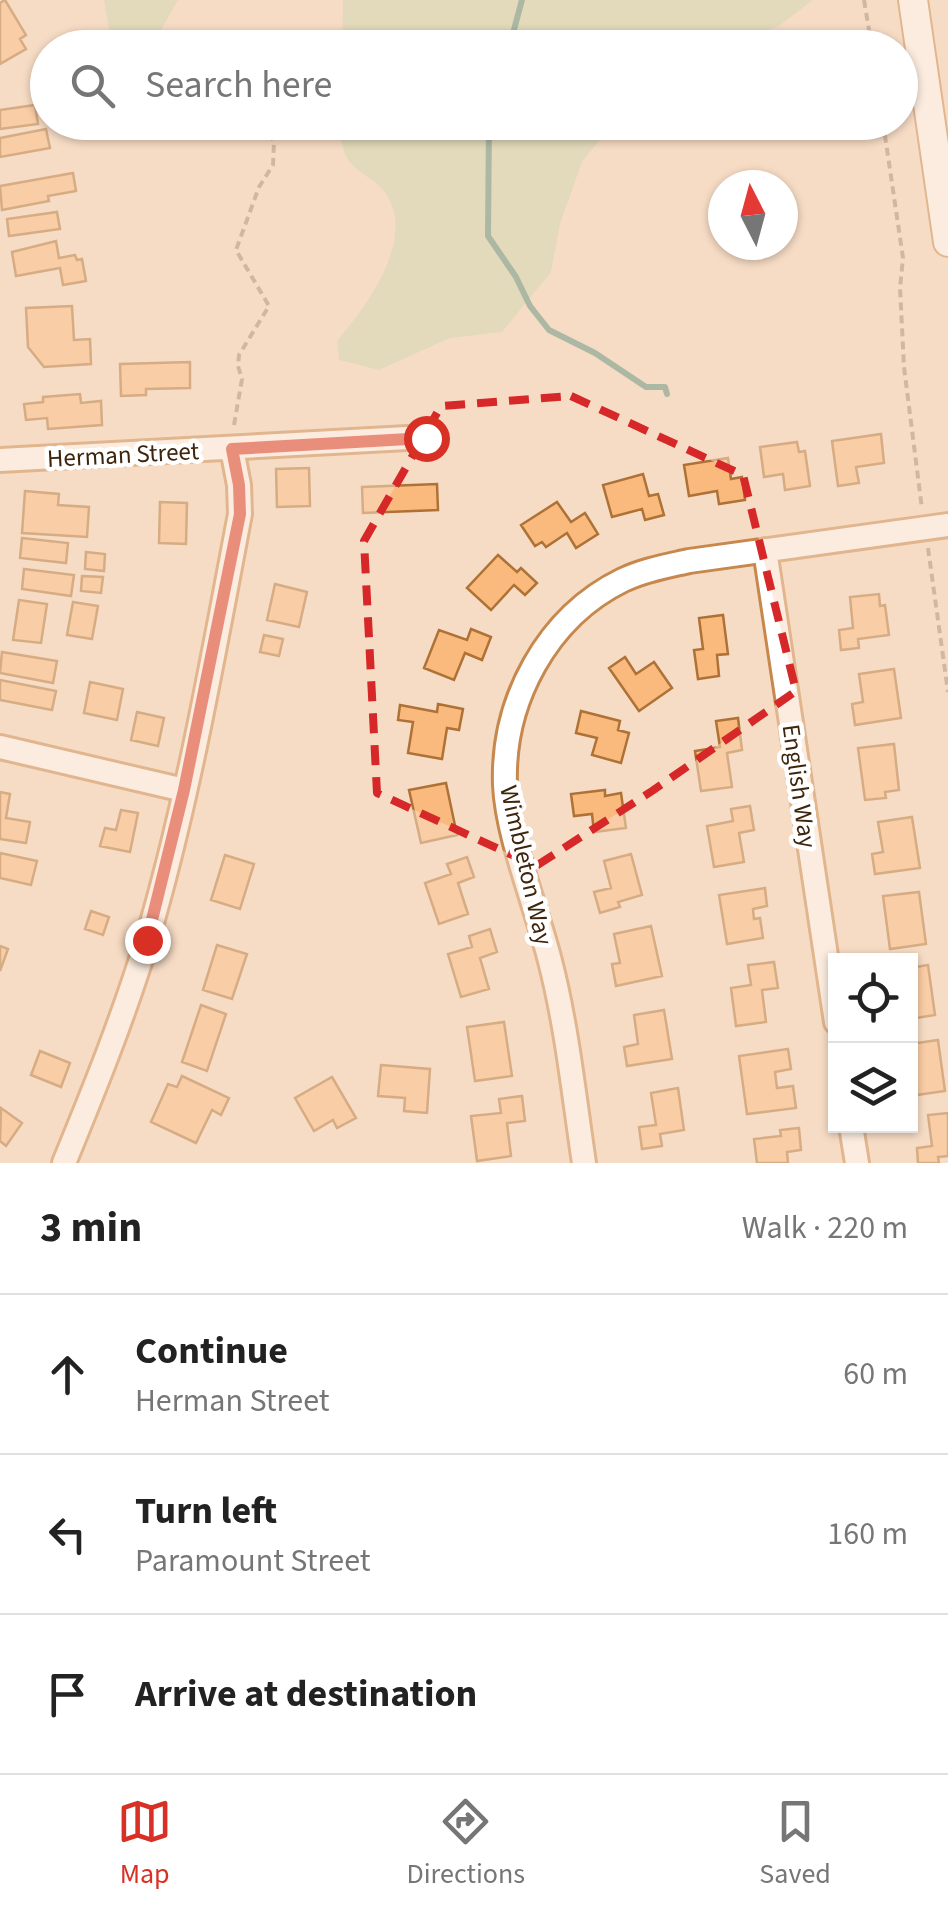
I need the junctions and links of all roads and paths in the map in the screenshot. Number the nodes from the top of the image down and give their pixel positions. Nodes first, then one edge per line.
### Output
1 (864, 0) edge
2 (913, 0) edge
3 (869, 30) edge
4 (917, 30) edge
5 (918, 35) edge
6 (273, 140) edge
7 (886, 140) edge
8 (948, 242) edge
9 (426, 438) dead end
10 (232, 449) junction
11 (0, 460) edge
12 (936, 526) edge
13 (765, 550) junction
14 (948, 692) edge
15 (0, 747) edge
16 (184, 790) junction
17 (828, 969) edge
18 (852, 1133) edge
19 (64, 1163) edge
20 (584, 1163) edge
21 (857, 1163) edge

1 - 3 path
2 - 4 main road
5 - 8 main road
6 - 10 path
7 - 12 path
9 - 10 street, Herman Street
10 - 11 street, Herman Street
10 - 16 street
12 - 13 street, Wimbleton Way
12 - 14 path
13 - 17 street, English Way
13 - 20 street, Wimbleton Way
15 - 16 street
16 - 19 street
18 - 21 street

